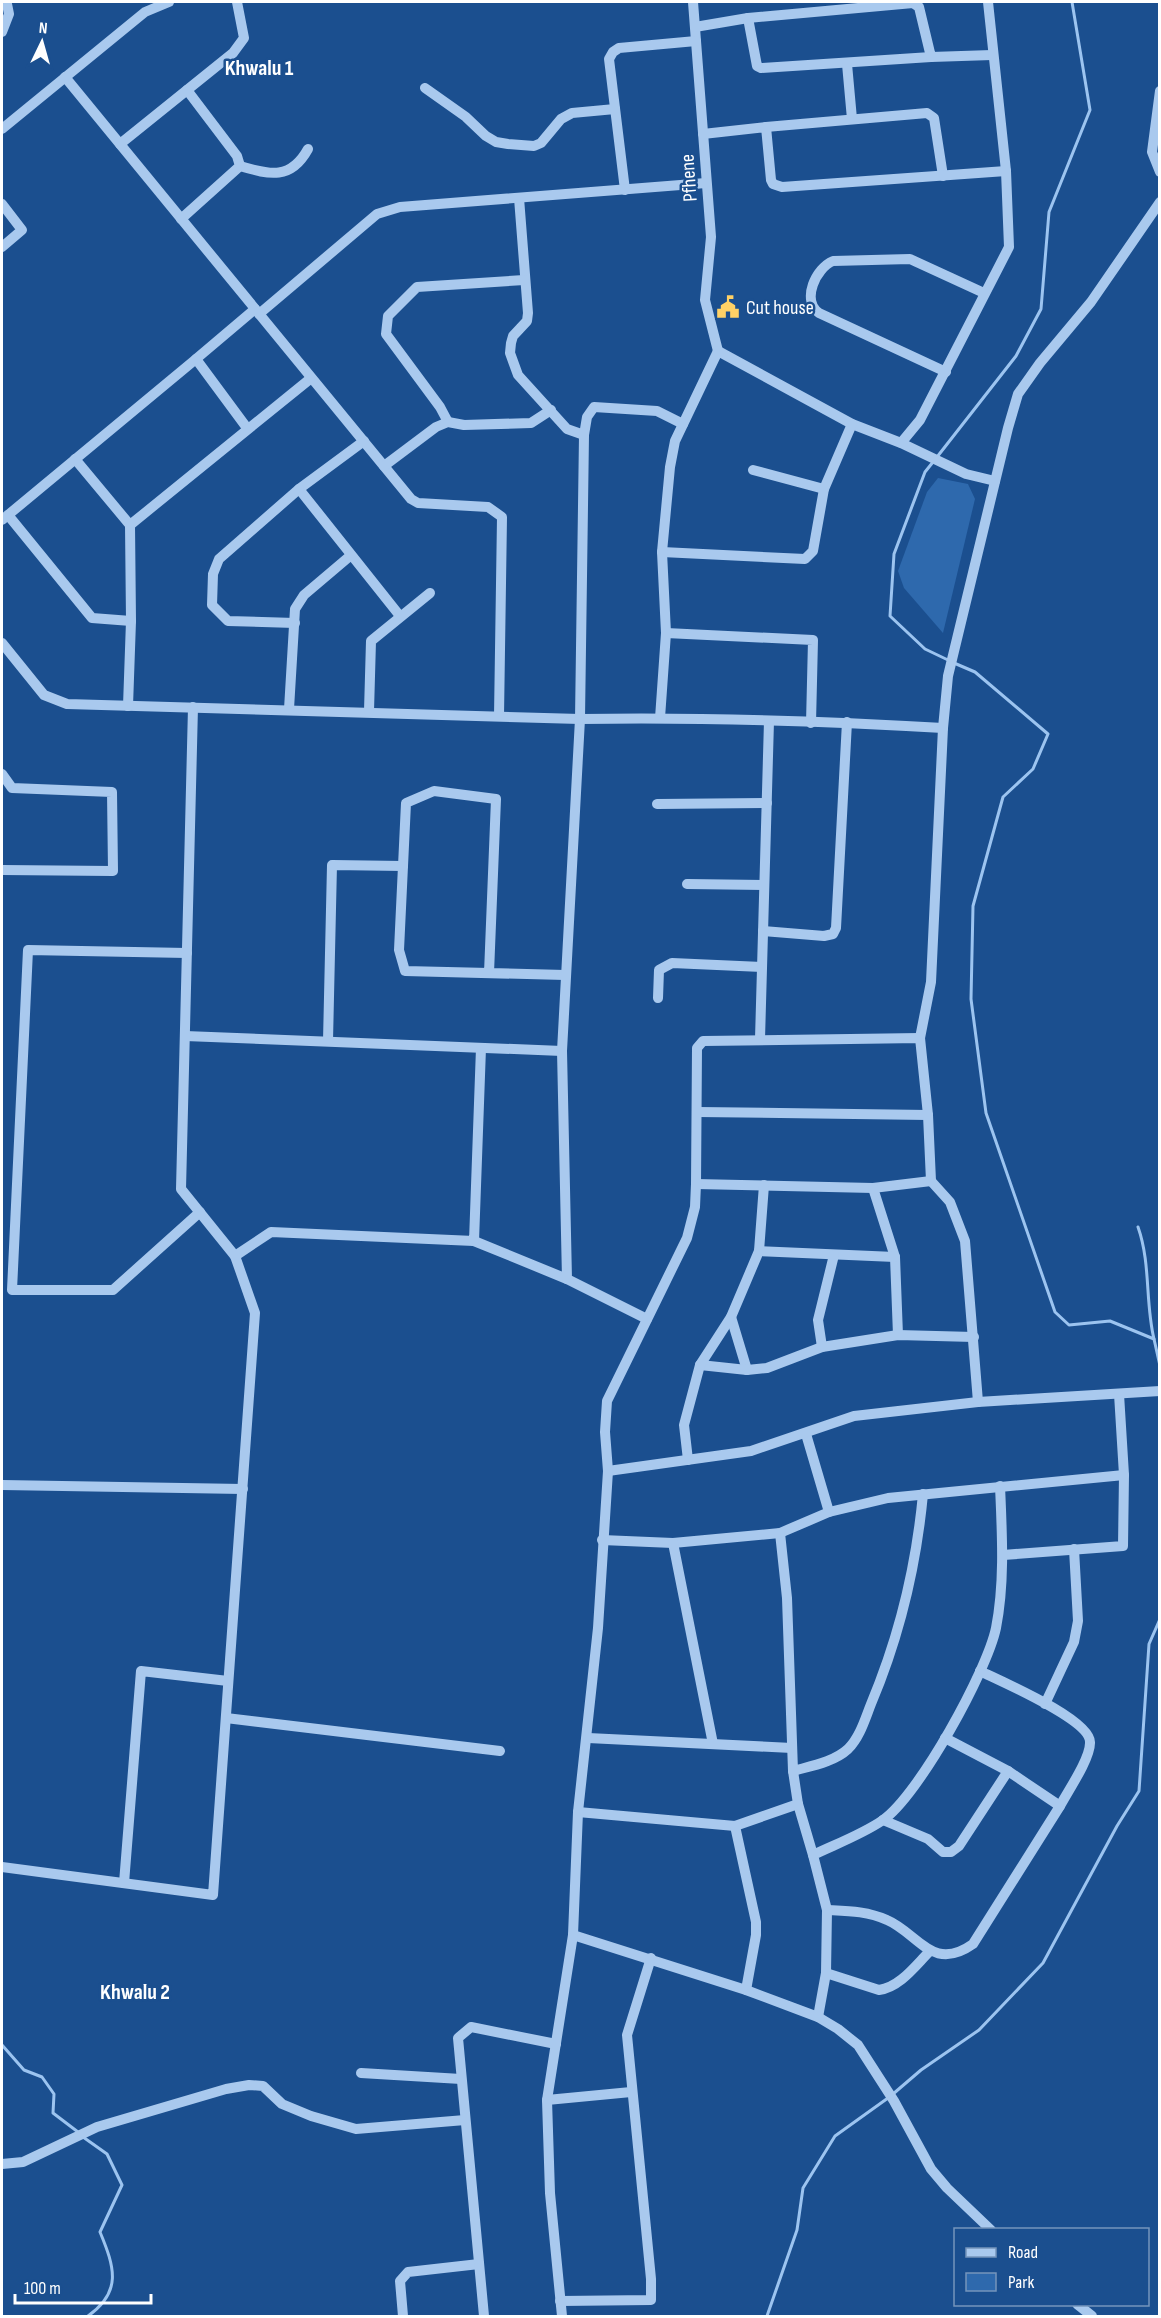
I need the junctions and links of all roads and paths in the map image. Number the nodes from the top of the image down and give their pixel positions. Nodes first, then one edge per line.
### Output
1 (169, 2) edge
2 (237, 2) edge
3 (693, 2) edge
4 (988, 2) edge
5 (7, 3) edge
6 (856, 5) edge
7 (748, 18) junction
8 (695, 27) junction
9 (2, 32) edge
10 (696, 41) junction
11 (992, 55) junction
12 (931, 57) junction
13 (847, 64) junction
14 (65, 77) junction
15 (425, 88) dead end
16 (187, 90) junction
17 (1160, 92) edge
18 (1159, 103) edge
19 (615, 109) junction
20 (852, 118) junction
21 (766, 127) junction
22 (2, 129) edge
23 (703, 134) junction
24 (120, 144) junction
25 (308, 148) dead end
26 (240, 166) junction
27 (1006, 171) junction
28 (1160, 172) edge
29 (943, 176) junction
30 (706, 183) junction
31 (625, 190) junction
32 (519, 198) junction
33 (1160, 202) edge
34 (2, 204) edge
35 (181, 219) junction
36 (2, 247) edge
37 (524, 280) junction
38 (984, 293) junction
39 (257, 311) junction
40 (718, 351) junction
41 (196, 359) junction
42 (946, 372) junction
43 (310, 379) junction
44 (550, 410) junction
45 (448, 422) junction
46 (683, 424) junction
47 (852, 424) junction
48 (247, 428) junction
49 (584, 435) junction
50 (364, 441) junction
51 (901, 443) junction
52 (75, 459) junction
53 (384, 465) junction
54 (753, 470) dead end
55 (995, 481) junction
56 (299, 489) junction
57 (824, 489) junction
58 (5, 517) edge
59 (130, 525) junction
60 (663, 552) junction
61 (350, 556) junction
62 (430, 593) dead end
63 (400, 616) junction
64 (131, 621) junction
65 (295, 623) junction
66 (666, 633) junction
67 (3, 648) edge
68 (128, 706) junction
69 (193, 707) junction
70 (289, 709) junction
71 (369, 711) junction
72 (499, 716) junction
73 (660, 718) junction
74 (580, 719) junction
75 (769, 721) junction
76 (847, 722) junction
77 (811, 723) junction
78 (943, 728) junction
79 (2, 774) edge
80 (766, 802) junction
81 (657, 804) dead end
82 (403, 866) junction
83 (2, 870) edge
84 (687, 884) dead end
85 (764, 885) junction
86 (763, 931) junction
87 (187, 953) junction
88 (762, 968) junction
89 (489, 973) junction
90 (565, 975) junction
91 (658, 998) dead end
92 (185, 1036) junction
93 (920, 1038) junction
94 (760, 1039) junction
95 (328, 1041) junction
96 (481, 1048) junction
97 (562, 1051) junction
98 (698, 1112) junction
99 (928, 1115) junction
100 (931, 1181) junction
101 (696, 1184) junction
102 (764, 1185) junction
103 (873, 1188) junction
104 (200, 1212) junction
105 (474, 1241) junction
106 (759, 1251) junction
107 (834, 1255) junction
108 (235, 1256) junction
109 (895, 1257) junction
110 (567, 1279) junction
111 (731, 1317) junction
112 (646, 1319) junction
113 (898, 1335) junction
114 (974, 1337) junction
115 (822, 1347) junction
116 (700, 1365) junction
117 (747, 1370) junction
118 (1160, 1391) edge
119 (1119, 1394) junction
120 (978, 1401) junction
121 (806, 1434) junction
122 (688, 1460) junction
123 (608, 1471) junction
124 (1124, 1474) junction
125 (2, 1485) edge
126 (1000, 1486) junction
127 (243, 1489) junction
128 (923, 1494) junction
129 (829, 1512) junction
130 (780, 1533) junction
131 (602, 1540) junction
132 (673, 1544) junction
133 (1074, 1549) junction
134 (1003, 1555) junction
135 (980, 1671) junction
136 (228, 1681) junction
137 (1045, 1704) junction
138 (226, 1718) junction
139 (588, 1738) junction
140 (945, 1738) junction
141 (712, 1744) junction
142 (792, 1748) junction
143 (500, 1751) dead end
144 (793, 1771) junction
145 (1008, 1771) junction
146 (798, 1804) junction
147 (1060, 1806) junction
148 (578, 1812) junction
149 (883, 1820) junction
150 (735, 1826) junction
151 (813, 1855) junction
152 (2, 1866) edge
153 (124, 1883) junction
154 (827, 1910) junction
155 (573, 1935) junction
156 (929, 1952) junction
157 (651, 1958) junction
158 (826, 1972) junction
159 (746, 1990) junction
160 (818, 2017) junction
161 (556, 2044) junction
162 (361, 2073) dead end
163 (461, 2079) junction
164 (631, 2092) junction
165 (547, 2100) junction
166 (465, 2120) junction
167 (2, 2164) edge
168 (990, 2228) edge
169 (479, 2264) junction
170 (561, 2301) junction
171 (1080, 2306) edge
172 (403, 2316) edge
173 (484, 2316) edge
174 (562, 2316) edge
175 (1092, 2316) edge

1 - 14 street
2 - 16 street
3 - 8 street, Pfhene
4 - 11 street
5 - 9 street
6 - 7 street
6 - 12 street
7 - 8 street
7 - 13 street
8 - 10 street, Pfhene
10 - 19 street
10 - 23 street, Pfhene
11 - 12 street
11 - 27 street
12 - 13 street
13 - 20 street
14 - 22 street
14 - 24 street
15 - 19 street
16 - 24 street
16 - 26 street
17 - 18 street
18 - 28 street
19 - 31 street
20 - 21 street
20 - 29 street
21 - 23 street
21 - 29 street
23 - 30 street, Pfhene
24 - 35 street
25 - 26 street
26 - 35 street
27 - 29 street
27 - 38 street
30 - 31 street
30 - 40 street, Pfhene
31 - 32 street
32 - 37 street
32 - 39 street
33 - 55 street
34 - 36 street
35 - 39 street
37 - 44 street
37 - 45 street
38 - 42 street
38 - 42 street
39 - 41 street
39 - 43 street
40 - 46 street
40 - 47 street
41 - 48 street
41 - 52 street
42 - 51 street
43 - 48 street
43 - 50 street
44 - 45 street
44 - 49 street
45 - 53 street
46 - 49 street
46 - 60 street
47 - 51 street
47 - 57 street
48 - 59 street
49 - 74 street
50 - 53 street
50 - 56 street
51 - 55 street
52 - 58 street
52 - 59 street
53 - 72 street
54 - 57 street
55 - 78 street
56 - 61 street
56 - 65 street
57 - 60 street
58 - 64 street
59 - 64 street
60 - 66 street
61 - 63 street
61 - 65 street
62 - 63 street
63 - 71 street
64 - 68 street
65 - 70 street
66 - 73 street
66 - 77 street
67 - 68 street
68 - 69 street
69 - 70 street
69 - 87 street
70 - 71 street
71 - 72 street
72 - 74 street
73 - 74 street
73 - 75 street
74 - 90 street
75 - 77 street
75 - 80 street
76 - 77 street
76 - 78 street
76 - 86 street
78 - 93 street
79 - 83 street
80 - 81 street
80 - 85 street
82 - 89 street
82 - 89 street
82 - 95 street
84 - 85 street
85 - 86 street
86 - 88 street
87 - 92 street
87 - 104 street
88 - 91 street
88 - 94 street
89 - 90 street
90 - 97 street
92 - 95 street
92 - 104 street
93 - 94 street
93 - 99 street
94 - 98 street
95 - 96 street
96 - 97 street
96 - 105 street
97 - 110 street
98 - 99 street
98 - 101 street
99 - 100 street
100 - 103 street
100 - 114 street
101 - 102 street
101 - 112 street
102 - 103 street
102 - 106 street
103 - 109 street
104 - 108 street
105 - 108 street
105 - 110 street
106 - 107 street
106 - 111 street
107 - 109 street
107 - 115 street
108 - 127 street
109 - 113 street
110 - 112 street
111 - 116 street
111 - 117 street
112 - 123 street
113 - 114 street
113 - 115 street
114 - 120 street
115 - 117 street
116 - 117 street
116 - 122 street
118 - 119 street
119 - 120 street
119 - 124 street
120 - 121 street
121 - 122 street
121 - 129 street
122 - 123 street
123 - 131 street
124 - 126 street
124 - 133 street
125 - 127 street
126 - 128 street
126 - 134 street
127 - 136 street
128 - 129 street
128 - 144 street
129 - 130 street
130 - 132 street
130 - 142 street
131 - 132 street
131 - 139 street
132 - 141 street
133 - 134 street
133 - 137 street
134 - 135 street
135 - 137 street
135 - 140 street
136 - 138 street
136 - 153 street
137 - 147 street
138 - 143 street
138 - 153 street
139 - 141 street
139 - 148 street
140 - 145 street
140 - 149 street
141 - 142 street
142 - 144 street
144 - 146 street
145 - 147 street
145 - 149 street
146 - 150 street
146 - 151 street
147 - 156 street
148 - 150 street
148 - 155 street
149 - 151 street
150 - 159 street
151 - 154 street
152 - 153 street
154 - 156 street
154 - 158 street
155 - 157 street
155 - 161 street
156 - 158 street
157 - 159 street
157 - 164 street
158 - 160 street
159 - 160 street
160 - 168 street
161 - 163 street
161 - 165 street
162 - 163 street
163 - 166 street
164 - 165 street
164 - 170 street
165 - 170 street
166 - 167 street
166 - 169 street
169 - 172 street
169 - 173 street
170 - 174 street
171 - 175 street

